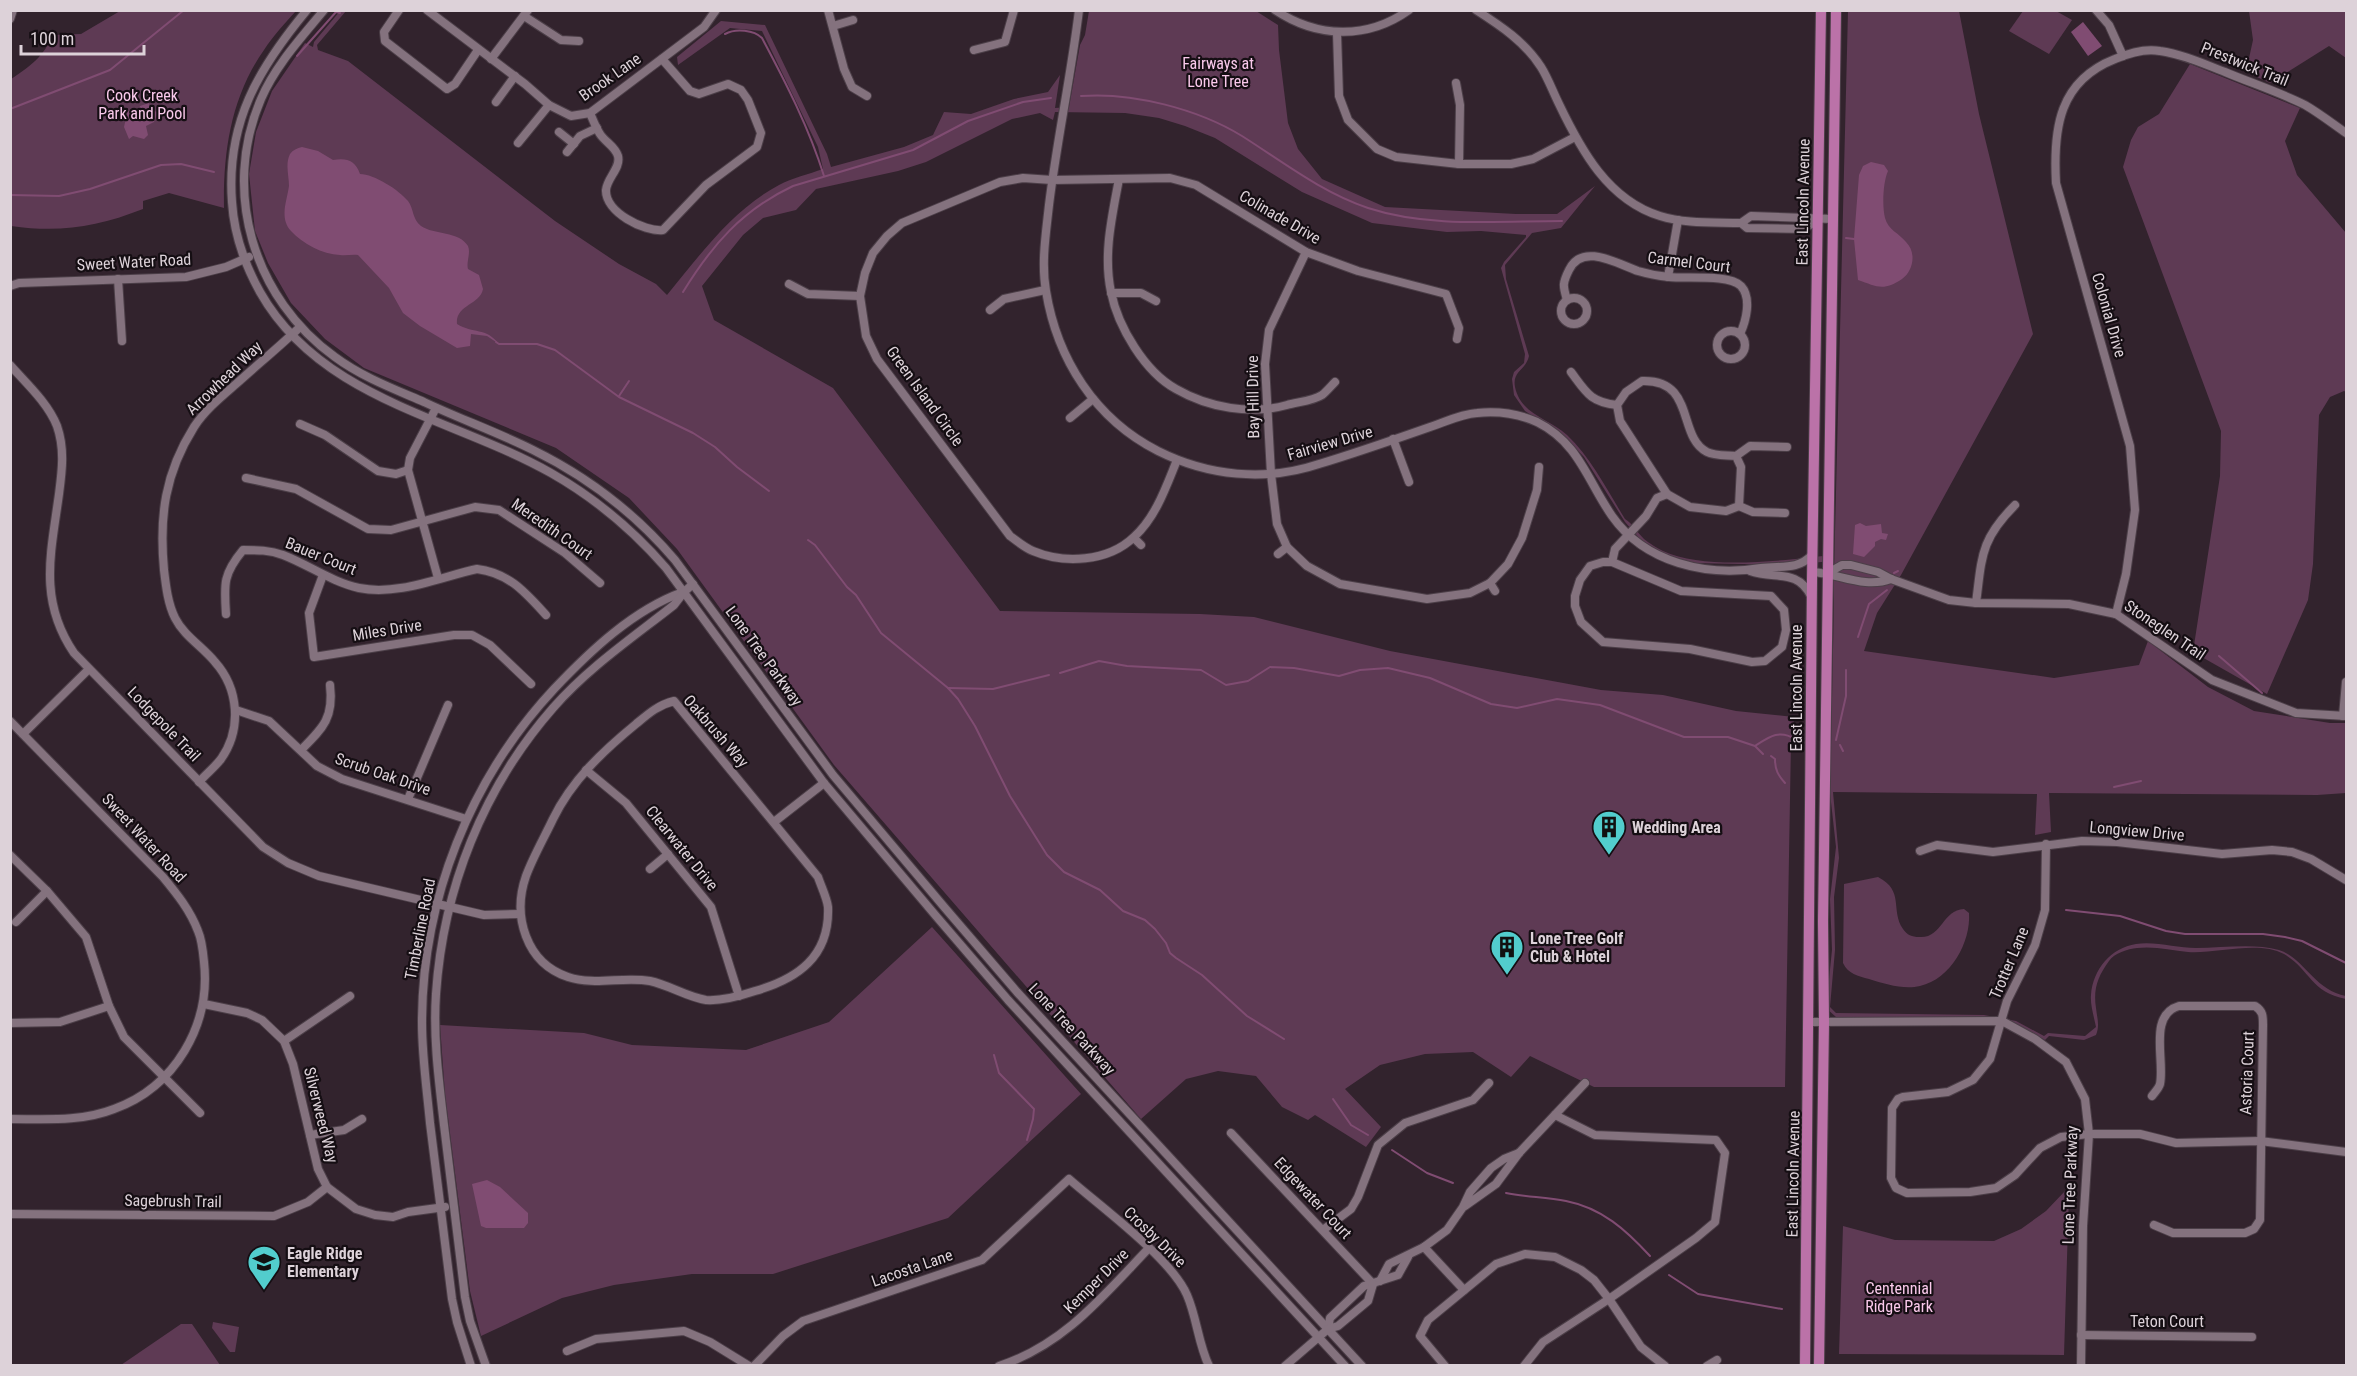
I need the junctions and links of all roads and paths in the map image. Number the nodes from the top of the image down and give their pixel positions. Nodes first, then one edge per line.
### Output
1 (13, 10) edge
2 (308, 10) edge
3 (324, 10) edge
4 (399, 10) edge
5 (427, 10) edge
6 (716, 10) edge
7 (828, 10) edge
8 (1014, 10) edge
9 (1079, 10) edge
10 (1275, 10) edge
11 (1409, 10) edge
12 (1476, 10) edge
13 (1821, 10) edge
14 (1836, 10) edge
15 (2096, 10) edge
16 (526, 13) edge
17 (10, 19) edge
18 (853, 20) dead end
19 (833, 26) junction
20 (1337, 33) junction
21 (579, 41) dead end
22 (478, 50) junction
23 (974, 50) dead end
24 (2123, 56) junction
25 (491, 59) junction
26 (662, 59) junction
27 (515, 76) junction
28 (1456, 83) dead end
29 (867, 96) dead end
30 (496, 102) dead end
31 (549, 105) junction
32 (590, 113) junction
33 (597, 128) junction
34 (559, 132) dead end
35 (2346, 133) edge
36 (1575, 137) junction
37 (518, 143) dead end
38 (574, 144) junction
39 (567, 152) dead end
40 (1459, 164) junction
41 (1119, 179) junction
42 (1052, 180) junction
43 (1833, 219) junction
44 (1678, 220) junction
45 (1817, 220) junction
46 (1306, 252) junction
47 (255, 255) junction
48 (244, 259) junction
49 (1668, 277) junction
50 (118, 279) junction
51 (789, 284) dead end
52 (10, 286) edge
53 (1045, 290) junction
54 (1111, 293) junction
55 (860, 296) junction
56 (1567, 300) dead end
57 (1156, 301) dead end
58 (990, 310) dead end
59 (300, 327) junction
60 (1740, 334) dead end
61 (291, 336) junction
62 (1457, 339) dead end
63 (122, 341) dead end
64 (10, 364) edge
65 (1571, 372) dead end
66 (1335, 382) dead end
67 (1093, 399) junction
68 (1617, 405) junction
69 (436, 408) junction
70 (1266, 411) junction
71 (1070, 418) dead end
72 (430, 419) junction
73 (300, 424) dead end
74 (1394, 440) junction
75 (1787, 447) dead end
76 (1736, 456) junction
77 (1177, 460) junction
78 (1539, 467) dead end
79 (408, 470) junction
80 (1271, 474) junction
81 (246, 478) dead end
82 (1409, 482) dead end
83 (1667, 494) junction
84 (2015, 505) dead end
85 (1739, 506) junction
86 (1785, 513) dead end
87 (423, 523) junction
88 (1628, 533) junction
89 (1134, 538) junction
90 (1141, 545) dead end
91 (1287, 547) junction
92 (1278, 554) dead end
93 (1812, 555) junction
94 (1612, 562) junction
95 (1749, 571) junction
96 (1812, 572) junction
97 (1828, 573) junction
98 (323, 575) junction
99 (438, 578) junction
100 (1891, 579) junction
101 (600, 583) dead end
102 (1490, 583) junction
103 (693, 584) junction
104 (1495, 591) dead end
105 (684, 592) junction
106 (1812, 597) junction
107 (1976, 603) junction
108 (226, 614) dead end
109 (2116, 614) junction
110 (546, 615) dead end
111 (89, 669) junction
112 (2346, 682) edge
113 (531, 684) dead end
114 (330, 685) dead end
115 (448, 705) dead end
116 (236, 710) junction
117 (2345, 716) edge
118 (10, 721) edge
119 (23, 734) junction
120 (301, 750) junction
121 (586, 770) junction
122 (199, 782) junction
123 (824, 783) junction
124 (408, 799) junction
125 (466, 819) junction
126 (774, 822) junction
127 (2046, 844) junction
128 (1920, 851) dead end
129 (668, 854) junction
130 (10, 855) edge
131 (650, 869) dead end
132 (2346, 880) edge
133 (47, 891) junction
134 (436, 905) junction
135 (450, 908) junction
136 (520, 914) junction
137 (16, 922) dead end
138 (350, 996) dead end
139 (739, 996) junction
140 (204, 1004) junction
141 (109, 1006) junction
142 (2002, 1021) junction
143 (1809, 1022) junction
144 (1824, 1022) junction
145 (10, 1023) edge
146 (284, 1041) junction
147 (164, 1078) junction
148 (1489, 1083) dead end
149 (1585, 1083) dead end
150 (2152, 1096) dead end
151 (200, 1113) dead end
152 (1555, 1115) junction
153 (10, 1119) edge
154 (362, 1119) dead end
155 (1231, 1133) dead end
156 (2089, 1134) junction
157 (310, 1135) junction
158 (2260, 1141) junction
159 (2346, 1152) edge
160 (1520, 1153) junction
161 (1069, 1179) joint
162 (327, 1187) junction
163 (453, 1206) junction
164 (440, 1207) junction
165 (1464, 1207) junction
166 (10, 1214) edge
167 (2154, 1225) dead end
168 (1323, 1230) junction
169 (1424, 1247) junction
170 (1149, 1248) junction
171 (1408, 1257) junction
172 (1377, 1283) junction
173 (1464, 1290) junction
174 (1609, 1299) junction
175 (1328, 1329) junction
176 (2081, 1335) junction
177 (2252, 1337) dead end
178 (1318, 1338) junction
179 (567, 1351) dead end
180 (1717, 1360) dead end
181 (471, 1365) edge
182 (486, 1365) edge
183 (749, 1365) edge
184 (754, 1365) edge
185 (999, 1365) edge
186 (1209, 1365) edge
187 (1285, 1365) edge
188 (1345, 1365) edge
189 (1362, 1365) edge
190 (1445, 1365) edge
191 (1524, 1365) edge
192 (1665, 1365) edge
193 (1707, 1365) edge
194 (1805, 1365) edge
195 (1819, 1365) edge
196 (2081, 1365) edge

1 - 17 street
2 - 48 street, Lone Tree Parkway
3 - 47 street, Lone Tree Parkway
4 - 22 street
5 - 22 street, Brook Lane
6 - 26 street, Brook Lane
7 - 19 street
8 - 23 street
9 - 42 street, Fairview Drive
10 - 20 street
11 - 20 street
12 - 36 street
13 - 45 main road, East Lincoln Avenue
14 - 43 main road, East Lincoln Avenue
15 - 24 street
16 - 21 street
16 - 25 street
18 - 19 street
19 - 29 street
20 - 40 street
22 - 25 street, Brook Lane
24 - 35 street, Prestwick Trail
24 - 109 street, Colonial Drive
25 - 27 street, Brook Lane
26 - 32 street, Brook Lane
26 - 33 street
27 - 30 street
27 - 31 street, Brook Lane
28 - 40 street
31 - 32 street, Brook Lane
31 - 37 street
32 - 33 street
33 - 38 street
34 - 38 street
36 - 40 street
36 - 44 street
38 - 39 street
41 - 42 street, Colinade Drive
41 - 46 street, Colinade Drive
41 - 54 street
42 - 53 street, Fairview Drive
42 - 55 street, Green Island Circle
43 - 45 street
43 - 97 main road, East Lincoln Avenue
44 - 45 street
44 - 49 street
45 - 93 main road, East Lincoln Avenue
46 - 62 street, Colinade Drive
46 - 70 street, Bay Hill Drive
47 - 48 street, Sweet Water Road
47 - 59 street, Lone Tree Parkway
48 - 50 street, Sweet Water Road
48 - 61 street, Lone Tree Parkway
49 - 56 street, Carmel Court
49 - 60 street, Carmel Court
50 - 52 street, Sweet Water Road
50 - 63 street
51 - 55 street
53 - 58 street
53 - 67 street, Fairview Drive
54 - 57 street
54 - 70 street
55 - 89 street, Green Island Circle
59 - 61 street, Arrowhead Way
59 - 69 street, Lone Tree Parkway
61 - 72 street, Lone Tree Parkway
61 - 116 street, Arrowhead Way
64 - 111 street, Lodgepole Trail
65 - 68 street
66 - 70 street
67 - 71 street
67 - 77 street, Fairview Drive
68 - 76 street
68 - 83 street
69 - 72 street
69 - 103 street, Lone Tree Parkway
70 - 80 street, Bay Hill Drive
72 - 79 street
72 - 105 street, Lone Tree Parkway
73 - 79 street
74 - 80 street, Fairview Drive
74 - 82 street
74 - 88 street, Fairview Drive
75 - 76 street
76 - 85 street
77 - 80 street, Fairview Drive
77 - 89 street, Green Island Circle
78 - 102 street, Bay Hill Drive
79 - 87 street
80 - 91 street, Bay Hill Drive
81 - 87 street, Meredith Court
83 - 85 street
83 - 88 street
84 - 107 street
85 - 86 street
87 - 99 street
87 - 101 street, Meredith Court
88 - 94 street
88 - 95 street, Fairview Drive
89 - 90 street
91 - 92 street
91 - 102 street, Bay Hill Drive
93 - 95 street, Fairview Drive
93 - 96 main road, East Lincoln Avenue
94 - 94 street
95 - 106 street, Fairview Drive
96 - 97 street, Stoneglen Trail
96 - 106 main road, East Lincoln Avenue
97 - 100 street, Stoneglen Trail
97 - 100 street, Stoneglen Trail
97 - 144 main road, East Lincoln Avenue
98 - 99 street, Bauer Court
98 - 108 street, Bauer Court
98 - 113 street, Miles Drive
99 - 110 street, Bauer Court
100 - 107 street, Stoneglen Trail
102 - 104 street
103 - 105 street, Timberline Road
103 - 175 street, Lone Tree Parkway
105 - 123 street, Lone Tree Parkway
105 - 125 street, Timberline Road
105 - 135 street, Timberline Road
106 - 143 main road, East Lincoln Avenue
107 - 109 street, Stoneglen Trail
109 - 117 street, Stoneglen Trail
111 - 119 street
111 - 122 street, Lodgepole Trail
112 - 117 street
114 - 120 street
115 - 124 street
116 - 120 street, Scrub Oak Drive
116 - 122 street, Arrowhead Way
118 - 119 street, Sweet Water Road
119 - 140 street, Sweet Water Road
120 - 124 street, Scrub Oak Drive
121 - 126 street, Oakbrush Way
121 - 129 street, Clearwater Drive
121 - 136 street, Oakbrush Way
122 - 134 street, Lodgepole Trail
123 - 126 street
123 - 178 street, Lone Tree Parkway
124 - 125 street, Scrub Oak Drive
125 - 134 street, Timberline Road
126 - 139 street
127 - 128 street, Longview Drive
127 - 132 street, Longview Drive
127 - 142 street, Trotter Lane
129 - 131 street
129 - 139 street, Clearwater Drive
130 - 133 street
133 - 137 street
133 - 141 street
134 - 135 street, Lodgepole Trail
134 - 164 street, Timberline Road
135 - 136 street, Lodgepole Trail
135 - 163 street, Timberline Road
136 - 139 street
138 - 146 street
140 - 146 street, Silverweed Way
140 - 147 street, Sweet Water Road
141 - 145 street
141 - 147 street
142 - 144 street, Lone Tree Parkway
142 - 156 street, Lone Tree Parkway
142 - 156 street, Trotter Lane
143 - 144 street, Lone Tree Parkway
143 - 194 main road, East Lincoln Avenue
144 - 195 main road, East Lincoln Avenue
146 - 157 street, Silverweed Way
147 - 151 street
147 - 153 street, Sweet Water Road
148 - 168 street
149 - 152 street
150 - 158 street, Astoria Court
152 - 160 street
152 - 174 street
154 - 157 street
155 - 168 street, Edgewater Court
156 - 158 street
156 - 176 street, Lone Tree Parkway
157 - 162 street, Silverweed Way
158 - 159 street
158 - 167 street
160 - 165 street
160 - 165 street
161 - 170 street, Crosby Drive
161 - 184 street, Lacosta Lane
162 - 164 street, Silverweed Way
162 - 166 street, Sagebrush Trail
163 - 164 street, Silverweed Way
163 - 182 street, Timberline Road
164 - 181 street, Timberline Road
165 - 169 street
168 - 172 street, Edgewater Court
169 - 171 street
169 - 173 street
170 - 185 street, Kemper Drive
170 - 186 street, Crosby Drive
171 - 172 street
171 - 172 street
172 - 175 street
172 - 175 street
173 - 174 street
173 - 190 street
174 - 191 street
174 - 192 street
175 - 178 street
175 - 189 street, Lone Tree Parkway
176 - 177 street, Teton Court
176 - 196 street, Lone Tree Parkway
178 - 187 street
178 - 188 street, Lone Tree Parkway
179 - 183 street
180 - 193 street

